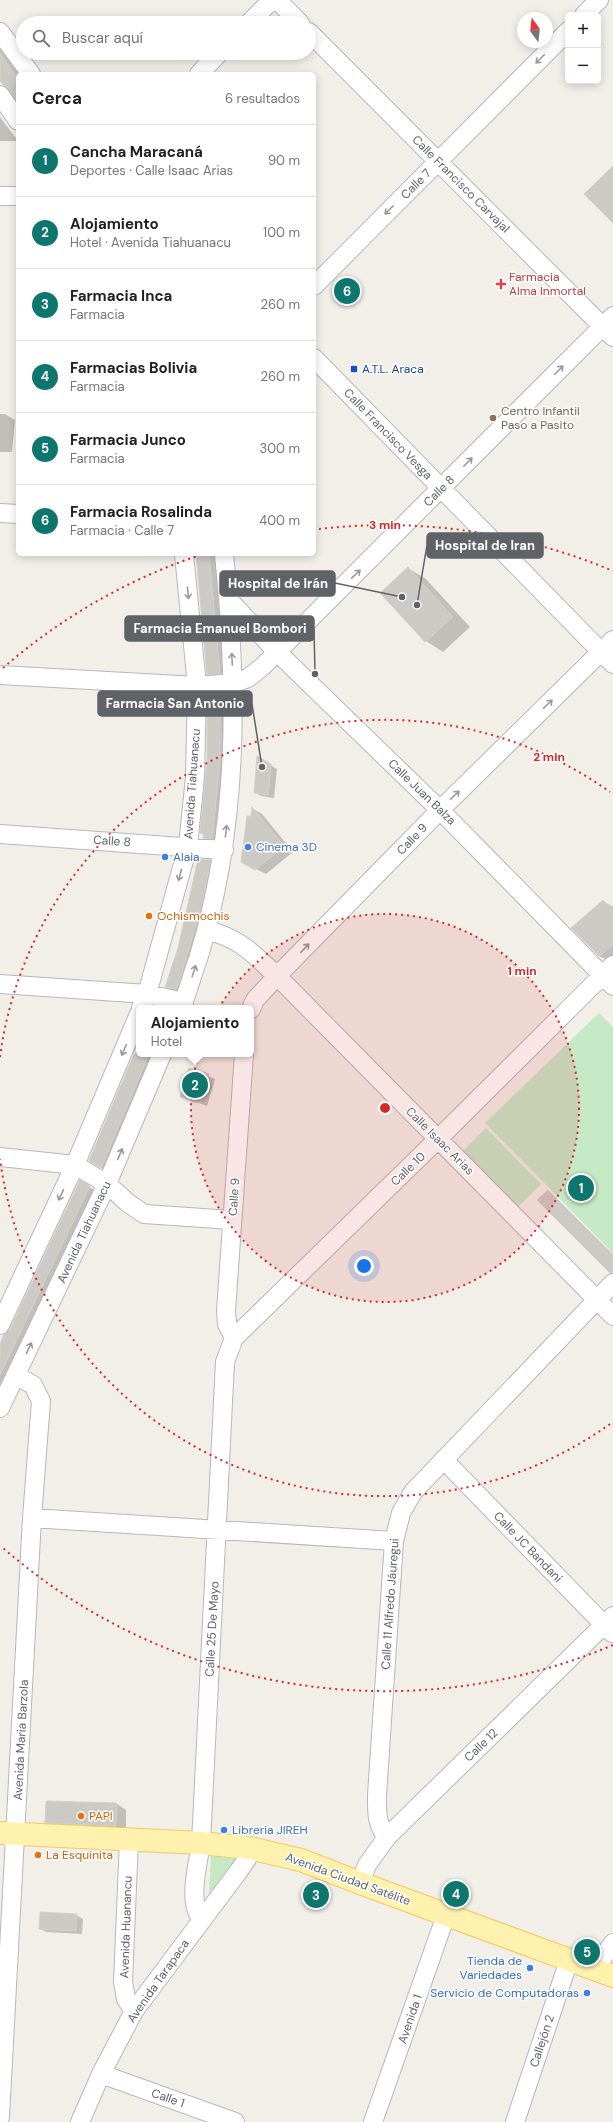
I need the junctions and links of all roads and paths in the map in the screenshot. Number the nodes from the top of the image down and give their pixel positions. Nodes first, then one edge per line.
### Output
1 (272, 0) edge
2 (278, 0) edge
3 (599, 0) edge
4 (587, 12) edge
5 (256, 16) edge
6 (293, 16) edge
7 (0, 32) edge
8 (565, 34) edge
9 (316, 39) edge
10 (16, 54) edge
11 (21, 60) edge
12 (212, 60) edge
13 (30, 72) edge
14 (201, 72) edge
15 (0, 95) edge
16 (16, 118) edge
17 (438, 161) junction
18 (0, 196) edge
19 (16, 196) edge
20 (316, 284) edge
21 (609, 327) edge
22 (316, 360) edge
23 (441, 489) junction
24 (0, 513) edge
25 (16, 514) edge
26 (184, 556) edge
27 (224, 556) edge
28 (229, 600) junction
29 (276, 651) junction
30 (609, 652) edge
31 (0, 675) edge
32 (234, 683) junction
33 (197, 686) junction
34 (440, 810) junction
35 (0, 834) edge
36 (188, 846) junction
37 (224, 850) junction
38 (207, 930) junction
39 (609, 975) edge
40 (277, 976) junction
41 (0, 984) edge
42 (144, 1001) edge
43 (183, 1005) edge
44 (253, 1005) edge
45 (136, 1021) edge
46 (161, 1057) edge
47 (244, 1057) edge
48 (438, 1139) junction
49 (0, 1157) edge
50 (75, 1165) junction
51 (107, 1184) junction
52 (232, 1220) junction
53 (613, 1283) edge
54 (596, 1300) junction
55 (613, 1316) edge
56 (0, 1325) edge
57 (234, 1338) junction
58 (16, 1375) junction
59 (0, 1408) edge
60 (444, 1460) junction
61 (32, 1518) junction
62 (218, 1530) junction
63 (394, 1540) junction
64 (610, 1625) edge
65 (8, 1833) edge
66 (387, 1838) junction
67 (129, 1839) junction
68 (201, 1843) junction
69 (249, 1848) junction
70 (360, 1883) junction
71 (446, 1915) junction
72 (202, 1919) junction
73 (613, 1943) edge
74 (569, 1960) junction
75 (606, 1973) edge
76 (134, 2011) junction
77 (101, 2074) junction
78 (0, 2117) edge
79 (224, 2120) edge
80 (80, 2122) edge
81 (373, 2122) edge
82 (515, 2122) edge

1 - 5 street
2 - 6 street
3 - 4 street
7 - 10 street
8 -> 17 street, Calle 7
9 - 17 street, Calle Francisco Carvajal
11 - 13 street
12 - 14 street
15 - 16 street
17 -> 20 street, Calle 7
17 - 21 street, Calle Francisco Carvajal
18 - 19 street
23 -> 21 street, Calle 8
22 - 23 street, Calle Francisco Vesga
29 -> 23 street, Calle 8
23 - 30 street, Calle Francisco Vesga
24 - 25 street
26 -> 33 street, Avenida Tiahuanacu
27 - 28 street
28 - 29 street, Calle Juan Balza
32 -> 28 street
29 - 32 street, Calle 8
29 - 34 street, Calle Juan Balza
34 -> 30 street, Calle 9
31 - 33 street, Calle 8
32 - 33 street, Calle 8
37 -> 32 street
33 - 36 street, Avenida Tiahuanacu
34 - 39 street, Calle Juan Balza
40 -> 34 street, Calle 9
35 - 36 street, Calle 8
36 - 37 street, Calle 8
36 -> 42 street, Avenida Tiahuanacu
37 - 38 street
38 - 40 street, Calle Isaac Arias
43 -> 38 street
39 - 48 street, Calle 10
40 - 44 street, Calle 9
40 - 48 street, Calle Isaac Arias
41 - 42 street
42 - 43 street
45 -> 50 street
51 -> 46 street, Avenida Tiahuanacu
47 - 52 street, Calle 9
48 - 54 street, Calle Isaac Arias
48 - 57 street, Calle 10
49 - 50 street
50 - 51 street
50 -> 56 street
51 - 52 street
58 -> 51 street, Avenida Tiahuanacu
52 - 57 street, Calle 9
53 - 54 street, Calle 11 Alfredo Jáuregui
54 - 55 street, Calle Isaac Arias
54 - 60 street, Calle 11 Alfredo Jáuregui
57 - 62 street, Calle 25 De Mayo
58 - 59 street, Avenida Tiahuanacu
58 - 61 street, Avenida Maria Barzola
60 - 63 street, Calle 11 Alfredo Jáuregui
60 - 64 street, Calle JC Bandani
61 - 62 street
61 - 65 street, Avenida Maria Barzola
62 - 63 street
62 - 68 street, Calle 25 De Mayo
63 - 66 street, Calle 11 Alfredo Jáuregui
64 - 66 street, Calle 12
65 - 67 main road, Avenida Ciudad Satélite
65 - 78 street, Avenida Maria Barzola
66 - 70 street, Calle 12
67 - 68 main road, Avenida Ciudad Satélite
67 - 76 street, Avenida Huanancu
68 - 69 main road, Avenida Ciudad Satélite
68 - 72 street, Calle 25 De Mayo
69 - 70 main road, Avenida Ciudad Satélite
69 - 72 street, Avenida Tarapaca
70 - 71 main road, Avenida Ciudad Satélite
71 - 74 main road, Avenida Ciudad Satélite
71 - 81 street, Avenida 1
72 - 76 street, Avenida Tarapaca
73 - 75 street
74 - 75 main road, Avenida Ciudad Satélite
74 - 82 street, Callejón 2
76 - 77 street, Avenida Tarapaca
77 - 79 street, Calle 1
77 - 80 street, Avenida Tarapaca

